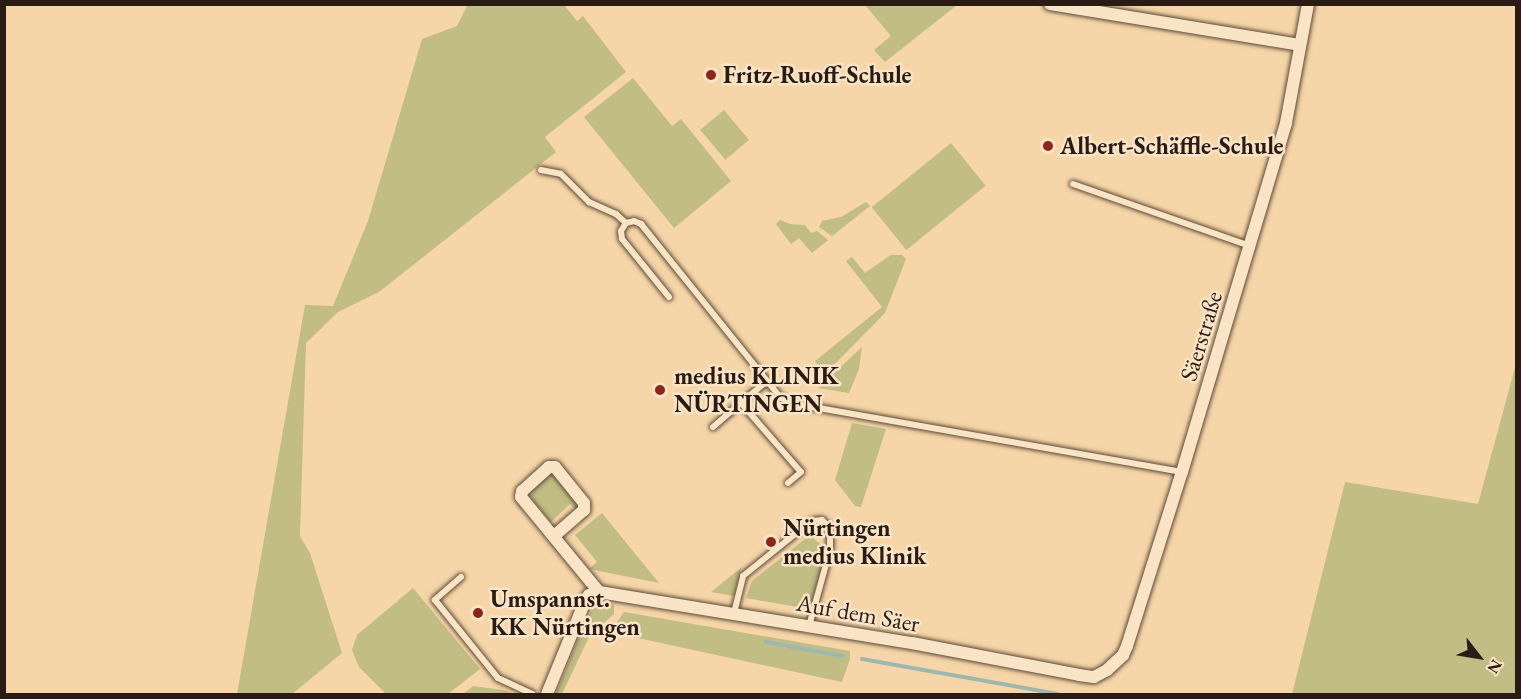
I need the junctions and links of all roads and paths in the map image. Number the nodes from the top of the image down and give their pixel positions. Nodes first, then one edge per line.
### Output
1 (1050, 4) edge
2 (1308, 4) edge
3 (1300, 45) junction
4 (541, 170) dead end
5 (1073, 184) dead end
6 (626, 223) junction
7 (1250, 246) junction
8 (669, 297) dead end
9 (767, 381) junction
10 (741, 403) junction
11 (712, 427) dead end
12 (1182, 472) junction
13 (788, 483) dead end
14 (554, 536) junction
15 (461, 577) dead end
16 (599, 592) junction
17 (734, 613) junction
18 (808, 626) junction
19 (1107, 670) joint
20 (532, 694) edge
21 (547, 694) edge

1 - 3 street
2 - 3 street, Säerstraße
3 - 7 street, Säerstraße
4 - 6 lane
5 - 7 lane
6 - 8 lane
6 - 9 lane
7 - 12 street, Säerstraße
9 - 10 lane
9 - 12 lane
10 - 11 lane
10 - 13 lane
12 - 19 street, Säerstraße
14 - 14 street
14 - 16 street
15 - 20 lane
16 - 17 street, Auf dem Säer
16 - 21 street
17 - 18 street, Auf dem Säer
17 - 18 lane
18 - 19 street, Auf dem Säer

